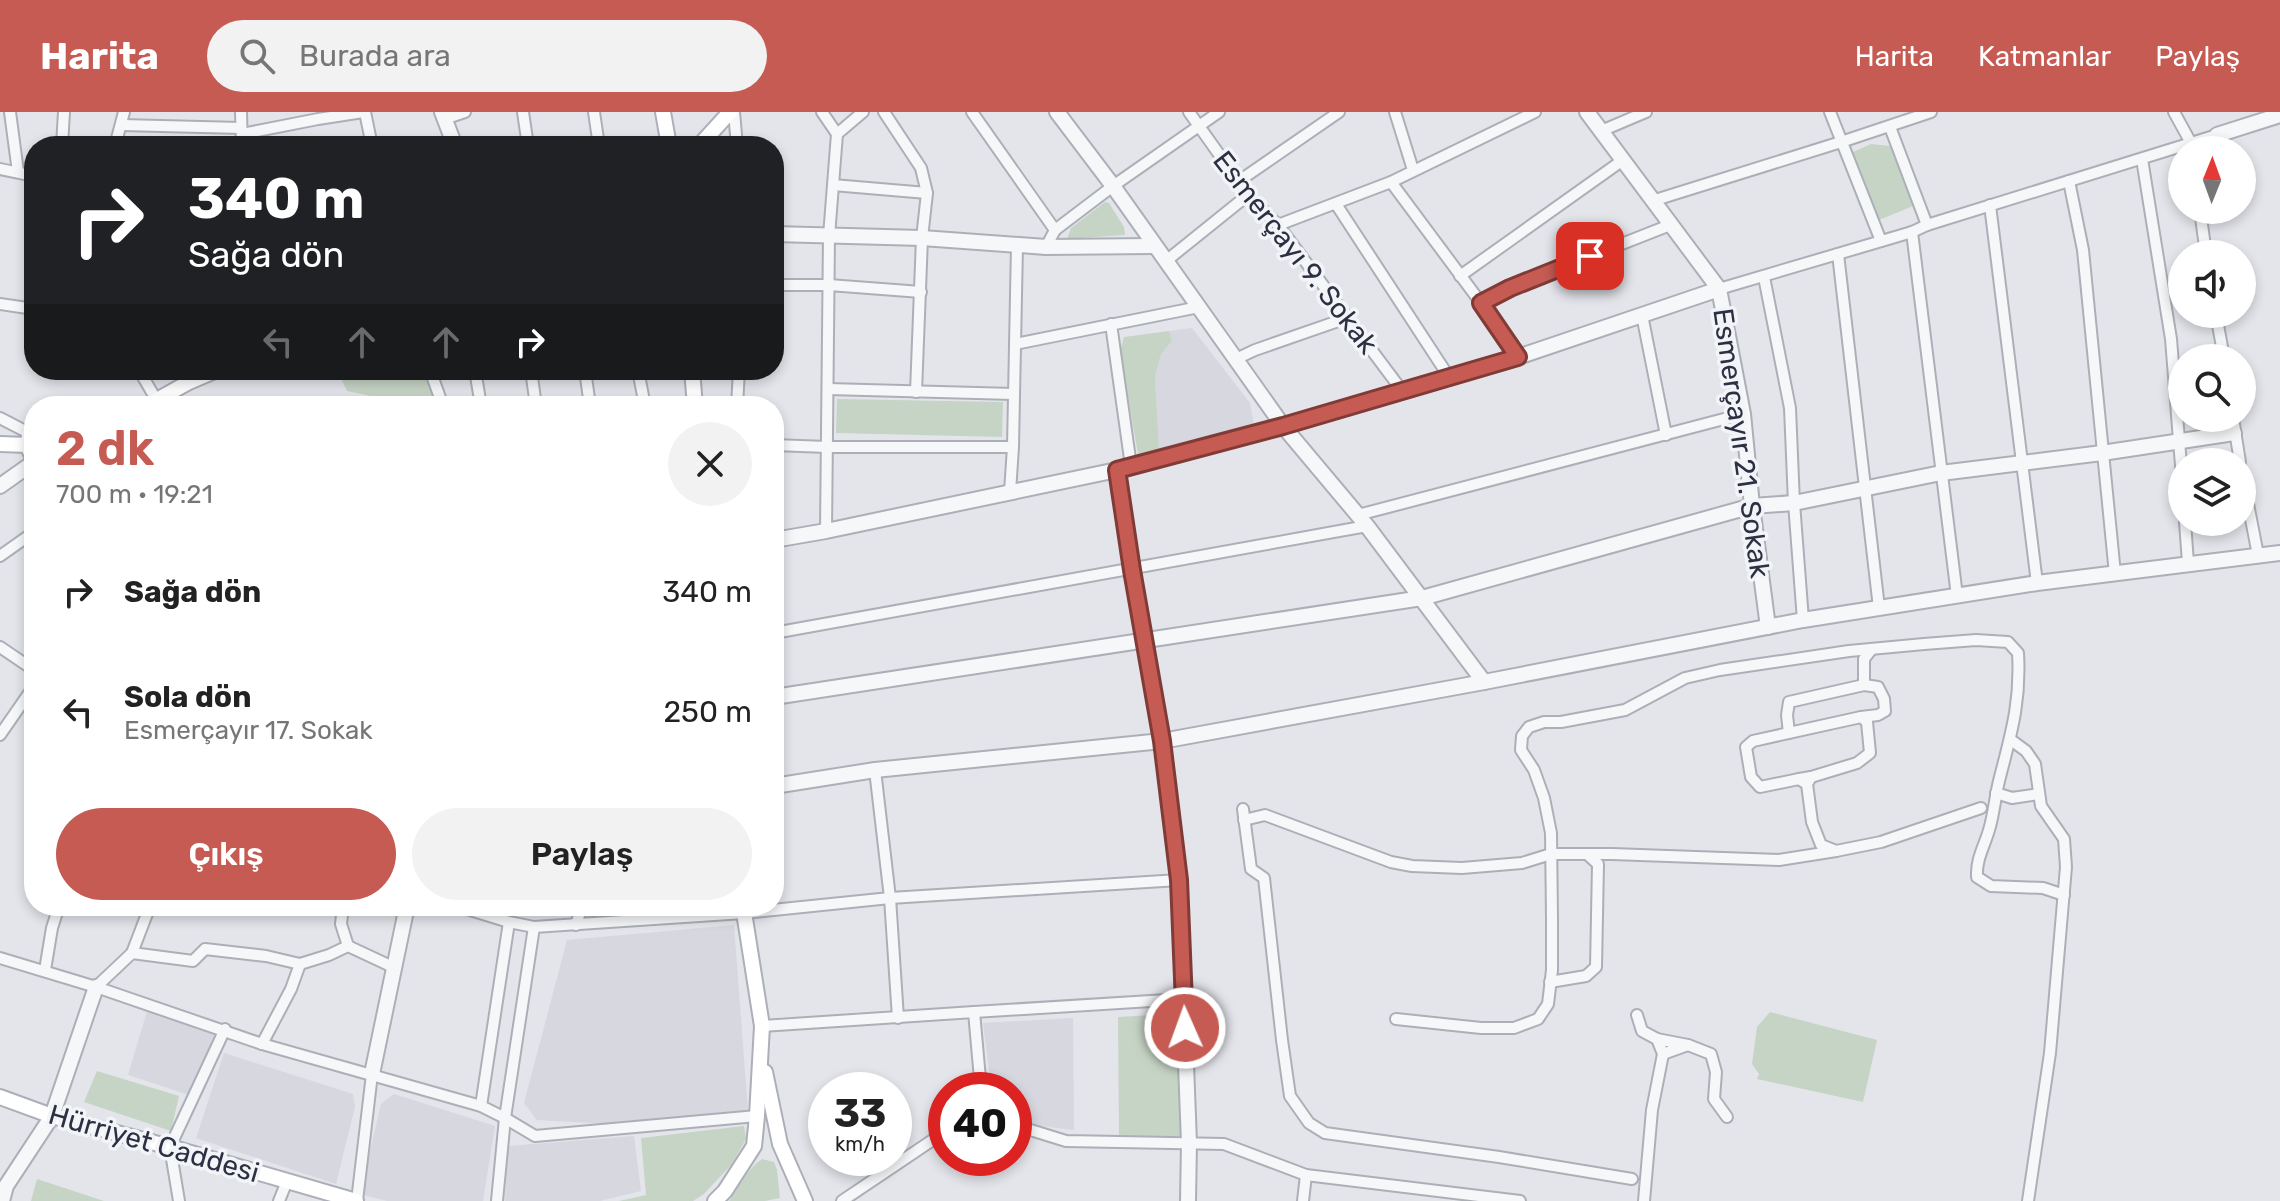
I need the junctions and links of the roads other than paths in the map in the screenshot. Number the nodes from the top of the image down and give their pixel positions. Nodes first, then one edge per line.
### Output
1 (10, 112) edge
2 (64, 112) edge
3 (124, 112) edge
4 (241, 112) edge
5 (364, 112) edge
6 (465, 112) edge
7 (523, 112) edge
8 (594, 112) edge
9 (663, 112) edge
10 (732, 112) edge
11 (822, 112) edge
12 (863, 112) edge
13 (884, 112) edge
14 (972, 112) edge
15 (1057, 112) edge
16 (1189, 112) edge
17 (1219, 112) edge
18 (1339, 112) edge
19 (1395, 112) edge
20 (1535, 112) edge
21 (1587, 112) edge
22 (1646, 112) edge
23 (1830, 112) edge
24 (1931, 112) edge
25 (2174, 112) edge
26 (443, 115) edge
27 (2280, 115) edge
28 (121, 125) junction
29 (1200, 127) junction
30 (1890, 127) junction
31 (1601, 131) junction
32 (837, 134) junction
33 (2217, 135) edge
34 (63, 136) edge
35 (118, 136) edge
36 (241, 136) edge
37 (370, 136) edge
38 (451, 136) edge
39 (527, 136) edge
40 (598, 136) edge
41 (667, 136) edge
42 (709, 136) edge
43 (736, 136) edge
44 (2186, 136) edge
45 (1841, 142) junction
46 (2168, 153) edge
47 (2142, 159) junction
48 (1623, 160) junction
49 (0, 169) edge
50 (1413, 170) junction
51 (18, 172) junction
52 (24, 174) edge
53 (1239, 181) junction
54 (2069, 181) junction
55 (1391, 182) junction
56 (833, 185) junction
57 (1113, 186) junction
58 (927, 193) junction
59 (1248, 195) junction
60 (1652, 201) junction
61 (1336, 204) junction
62 (1990, 205) junction
63 (1278, 225) junction
64 (1670, 225) junction
65 (1927, 225) junction
66 (1055, 230) junction
67 (1912, 232) junction
68 (784, 234) edge
69 (829, 236) junction
70 (922, 238) junction
71 (1881, 241) junction
72 (1017, 245) junction
73 (1153, 246) junction
74 (1046, 247) junction
75 (1838, 254) junction
76 (1166, 261) junction
77 (1460, 276) junction
78 (1764, 277) junction
79 (784, 285) edge
80 (829, 285) junction
81 (1719, 289) junction
82 (921, 292) junction
83 (1481, 303) junction
84 (0, 304) edge
85 (1199, 307) junction
86 (24, 308) edge
87 (1642, 315) junction
88 (1347, 318) junction
89 (1111, 324) junction
90 (1015, 344) junction
91 (1518, 357) junction
92 (1236, 359) junction
93 (1449, 377) junction
94 (184, 380) edge
95 (828, 389) junction
96 (916, 392) junction
97 (1403, 392) junction
98 (1014, 394) junction
99 (166, 396) edge
100 (1743, 414) junction
101 (0, 418) edge
102 (1283, 426) junction
103 (2212, 432) edge
104 (1666, 435) junction
105 (24, 438) edge
106 (2180, 441) junction
107 (0, 444) edge
108 (24, 445) edge
109 (784, 445) edge
110 (827, 447) junction
111 (1013, 447) junction
112 (2180, 448) edge
113 (2102, 453) junction
114 (24, 455) edge
115 (2021, 464) junction
116 (1124, 468) junction
117 (1941, 473) junction
118 (0, 486) edge
119 (1865, 489) junction
120 (1010, 492) junction
121 (1794, 503) junction
122 (1752, 506) junction
123 (1363, 520) junction
124 (826, 531) junction
125 (2186, 536) edge
126 (2254, 536) edge
127 (784, 538) edge
128 (24, 539) edge
129 (2280, 553) edge
130 (2258, 555) junction
131 (0, 556) edge
132 (2188, 563) junction
133 (1132, 570) junction
134 (2115, 574) junction
135 (2037, 583) junction
136 (1957, 596) junction
137 (1422, 598) junction
138 (1879, 608) junction
139 (1803, 620) junction
140 (1768, 627) junction
141 (784, 631) edge
142 (1145, 641) junction
143 (0, 647) edge
144 (1868, 654) junction
145 (24, 663) edge
146 (1484, 682) junction
147 (1864, 684) junction
148 (784, 695) edge
149 (24, 700) edge
150 (1864, 720) junction
151 (1789, 733) junction
152 (0, 735) edge
153 (2011, 740) junction
154 (1162, 741) junction
155 (875, 770) junction
156 (1806, 780) junction
157 (784, 784) edge
158 (2039, 794) junction
159 (1996, 796) junction
160 (1981, 808) junction
161 (1991, 817) junction
162 (1819, 850) junction
163 (1551, 854) junction
164 (1587, 854) junction
165 (1612, 854) junction
166 (1598, 864) junction
167 (1179, 880) junction
168 (2064, 895) junction
169 (890, 898) junction
170 (784, 906) edge
171 (56, 916) edge
172 (146, 916) edge
173 (342, 916) edge
174 (405, 916) edge
175 (490, 916) edge
176 (579, 916) edge
177 (672, 916) edge
178 (745, 916) edge
179 (651, 918) joint
180 (509, 922) junction
181 (576, 925) junction
182 (534, 927) junction
183 (348, 946) junction
184 (132, 953) junction
185 (0, 958) edge
186 (300, 964) junction
187 (395, 968) junction
188 (45, 970) junction
189 (1550, 982) junction
190 (96, 987) junction
191 (1183, 999) junction
192 (974, 1012) junction
193 (1637, 1015) dead end
194 (898, 1018) junction
195 (1396, 1019) dead end
196 (762, 1026) junction
197 (225, 1029) junction
198 (1657, 1039) junction
199 (262, 1044) junction
200 (1688, 1045) junction
201 (761, 1054) junction
202 (1663, 1054) junction
203 (979, 1072) edge
204 (372, 1074) junction
205 (0, 1097) edge
206 (481, 1106) junction
207 (52, 1116) junction
208 (757, 1116) junction
209 (1727, 1117) dead end
210 (505, 1118) junction
211 (1032, 1130) edge
212 (928, 1143) edge
213 (1189, 1143) junction
214 (780, 1144) junction
215 (754, 1146) junction
216 (170, 1147) junction
217 (1647, 1171) junction
218 (1306, 1175) junction
219 (1632, 1179) junction
220 (287, 1181) junction
221 (1413, 1187) junction
222 (1645, 1189) junction
223 (3, 1191) edge
224 (721, 1198) edge
225 (179, 1201) edge
226 (279, 1201) edge
227 (356, 1201) edge
228 (497, 1201) edge
229 (805, 1201) edge
230 (842, 1201) edge
231 (1188, 1201) edge
232 (1303, 1201) edge
233 (1412, 1201) edge
234 (1513, 1201) edge
235 (1520, 1201) edge
236 (1644, 1201) edge
237 (2028, 1201) edge

1 - 51 street
2 - 34 street
3 - 28 street
4 - 36 street
5 - 36 street
5 - 37 street
6 - 26 street
7 - 39 street
8 - 40 street
9 - 41 main road
10 - 42 main road
10 - 43 street
11 - 32 street
12 - 32 street
13 - 58 street
14 - 66 street
15 - 57 street
16 - 29 street, Esmerçayı 9. Sokak
17 - 29 street
18 - 53 street
19 - 50 street
20 - 50 street
21 - 31 street, Esmerçayır 21. Sokak
22 - 31 street
23 - 45 street
24 - 30 street
25 - 44 street
26 - 38 street
27 - 33 street
28 - 35 street
28 - 36 street
29 - 53 street, Esmerçayı 9. Sokak
29 - 57 street
30 - 45 street
30 - 65 street
31 - 48 street, Esmerçayır 21. Sokak
32 - 56 street
45 - 60 street
45 - 71 street
46 - 47 street
47 - 54 street
47 - 106 street
48 - 60 street, Esmerçayır 21. Sokak
48 - 77 street
49 - 51 street
50 - 55 street
51 - 52 street
53 - 59 street, Esmerçayı 9. Sokak
54 - 62 street
54 - 113 street
55 - 61 street
55 - 77 street
56 - 58 street
56 - 69 street
57 - 66 street
57 - 73 street
58 - 70 street
59 - 63 street, Esmerçayı 9. Sokak
59 - 76 street
60 - 64 street, Esmerçayır 21. Sokak
61 - 63 street
61 - 93 street
62 - 65 street
62 - 115 street
63 - 88 street, Esmerçayı 9. Sokak
64 - 81 street, Esmerçayır 21. Sokak
64 - 83 street
65 - 67 street
66 - 74 street
67 - 71 street
67 - 117 street
68 - 69 street
69 - 70 street
69 - 80 street
70 - 72 street
70 - 82 street
71 - 75 street
72 - 74 street
72 - 90 street
73 - 74 street
73 - 76 street
75 - 78 street
75 - 119 street
76 - 85 street
77 - 83 street
78 - 81 street
78 - 121 street
79 - 80 street
80 - 82 street
80 - 95 street
81 - 87 street
81 - 100 street, Esmerçayır 21. Sokak
82 - 96 street
83 - 91 street
84 - 86 street
85 - 89 street
85 - 92 street
87 - 91 street
87 - 104 street
88 - 92 street
88 - 97 street, Esmerçayı 9. Sokak
89 - 90 street
89 - 116 street
90 - 98 street
91 - 93 street
92 - 102 street
93 - 97 street
94 - 99 main road
95 - 96 street
95 - 110 street
96 - 98 street
97 - 102 street
98 - 111 street
100 - 104 street
100 - 122 street, Esmerçayır 21. Sokak
101 - 105 street
102 - 116 street
102 - 123 street
103 - 106 street
104 - 123 street
106 - 112 street
106 - 113 street
107 - 108 main road
109 - 110 street
110 - 111 street
110 - 124 street
111 - 120 street
113 - 115 street
113 - 134 street
114 - 118 street
115 - 117 street
115 - 135 street
116 - 120 street
116 - 133 street
117 - 119 street
117 - 136 street
119 - 121 street
119 - 138 street
120 - 124 street
121 - 122 street
121 - 139 street
122 - 137 street
122 - 140 street, Esmerçayır 21. Sokak
123 - 133 street
123 - 137 street
124 - 127 street
125 - 132 street
126 - 130 street
128 - 131 street
129 - 130 street
130 - 132 street
132 - 134 street
133 - 141 street
133 - 142 street
134 - 135 street
135 - 136 street
136 - 138 street
137 - 142 street
137 - 146 street
138 - 139 street
139 - 140 street
140 - 146 street
142 - 148 street
142 - 154 street
143 - 145 street
144 - 147 street
144 - 153 street
144 - 163 street
146 - 154 street
147 - 150 street
147 - 151 street
149 - 152 street
150 - 151 street
150 - 156 street
151 - 156 street
153 - 158 street
153 - 159 street
154 - 155 street
154 - 167 street
155 - 157 street
155 - 169 street
156 - 162 street
158 - 159 street
158 - 168 street
159 - 160 street
159 - 161 street
160 - 161 street
160 - 162 street
161 - 168 street
162 - 165 street
163 - 164 street
163 - 189 street
163 - 219 street
164 - 165 street
164 - 166 street
165 - 166 street
166 - 189 street
167 - 169 street
167 - 191 street
168 - 237 street
169 - 170 street
169 - 194 street
171 - 188 street
172 - 184 street
173 - 183 street
174 - 187 street
175 - 180 street
176 - 181 street
177 - 179 street
178 - 196 main road
179 - 181 street
180 - 182 street
180 - 206 street
181 - 182 street
182 - 210 street
183 - 186 street
183 - 187 street
184 - 186 street
184 - 190 street
185 - 188 street
186 - 199 street
187 - 204 street
188 - 190 street
189 - 195 street
190 - 197 street
190 - 207 street
191 - 192 street
191 - 213 street
192 - 194 street
192 - 203 street
193 - 198 street
194 - 196 street
196 - 201 main road
197 - 199 street
197 - 216 street
198 - 200 street
198 - 202 street
199 - 204 street
200 - 202 street
200 - 209 street
201 - 208 main road
201 - 214 main road
202 - 217 street
204 - 206 street
204 - 227 street
205 - 207 main road, Hürriyet Caddesi
206 - 210 street
207 - 216 main road, Hürriyet Caddesi
207 - 223 street
208 - 210 street
208 - 215 main road
210 - 228 street
211 - 213 street
212 - 230 street
213 - 218 street
213 - 231 street
214 - 215 main road
214 - 229 main road
215 - 224 main road
216 - 220 main road, Hürriyet Caddesi
216 - 225 street
217 - 219 street
217 - 222 street
218 - 221 street
218 - 232 street
219 - 222 street
220 - 226 street
220 - 227 main road, Hürriyet Caddesi
221 - 233 street
221 - 234 street
222 - 236 street
234 - 235 street

